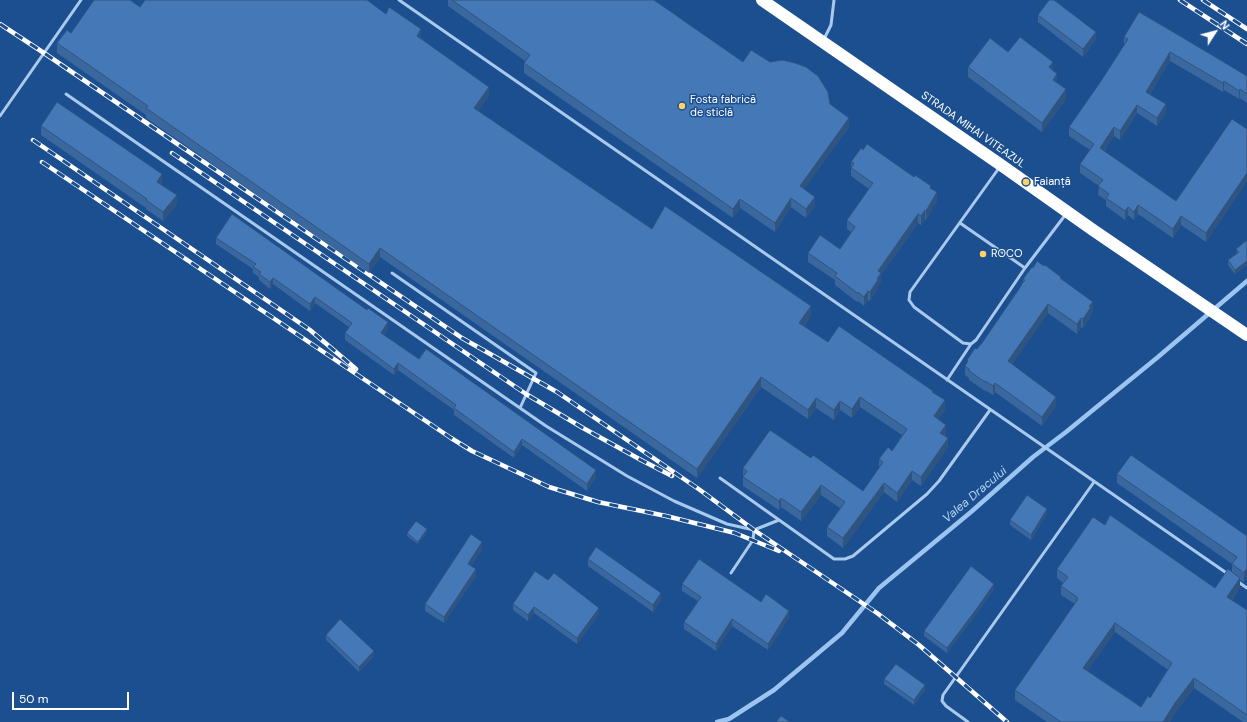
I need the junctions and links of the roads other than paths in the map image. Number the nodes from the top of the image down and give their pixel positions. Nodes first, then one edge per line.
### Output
1 (81, 0) edge
2 (399, 0) edge
3 (762, 0) edge
4 (834, 0) edge
5 (823, 42) junction
6 (66, 94) dead end
7 (0, 116) edge
8 (1001, 165) junction
9 (1067, 212) junction
10 (960, 223) junction
11 (1025, 268) junction
12 (392, 273) dead end
13 (1247, 335) edge
14 (971, 344) junction
15 (947, 380) junction
16 (520, 408) junction
17 (990, 410) junction
18 (720, 478) dead end
19 (1094, 482) junction
20 (779, 520) junction
21 (754, 530) junction
22 (731, 573) dead end
23 (1228, 575) edge
24 (1234, 579) edge
25 (1247, 588) edge
26 (968, 722) edge

1 - 7 lane
2 - 15 lane
3 - 5 highway, STRADA MIHAI VITEAZUL
4 - 5 lane
5 - 8 highway, STRADA MIHAI VITEAZUL
6 - 16 lane
8 - 9 highway, STRADA MIHAI VITEAZUL
8 - 10 lane
9 - 11 lane
9 - 13 highway, STRADA MIHAI VITEAZUL
10 - 11 lane
10 - 14 lane
11 - 14 lane
12 - 16 lane
14 - 15 lane
15 - 17 lane
16 - 21 lane
17 - 19 lane
17 - 20 lane
18 - 20 lane
19 - 23 lane
19 - 26 lane
20 - 21 lane
21 - 22 lane
24 - 25 lane

